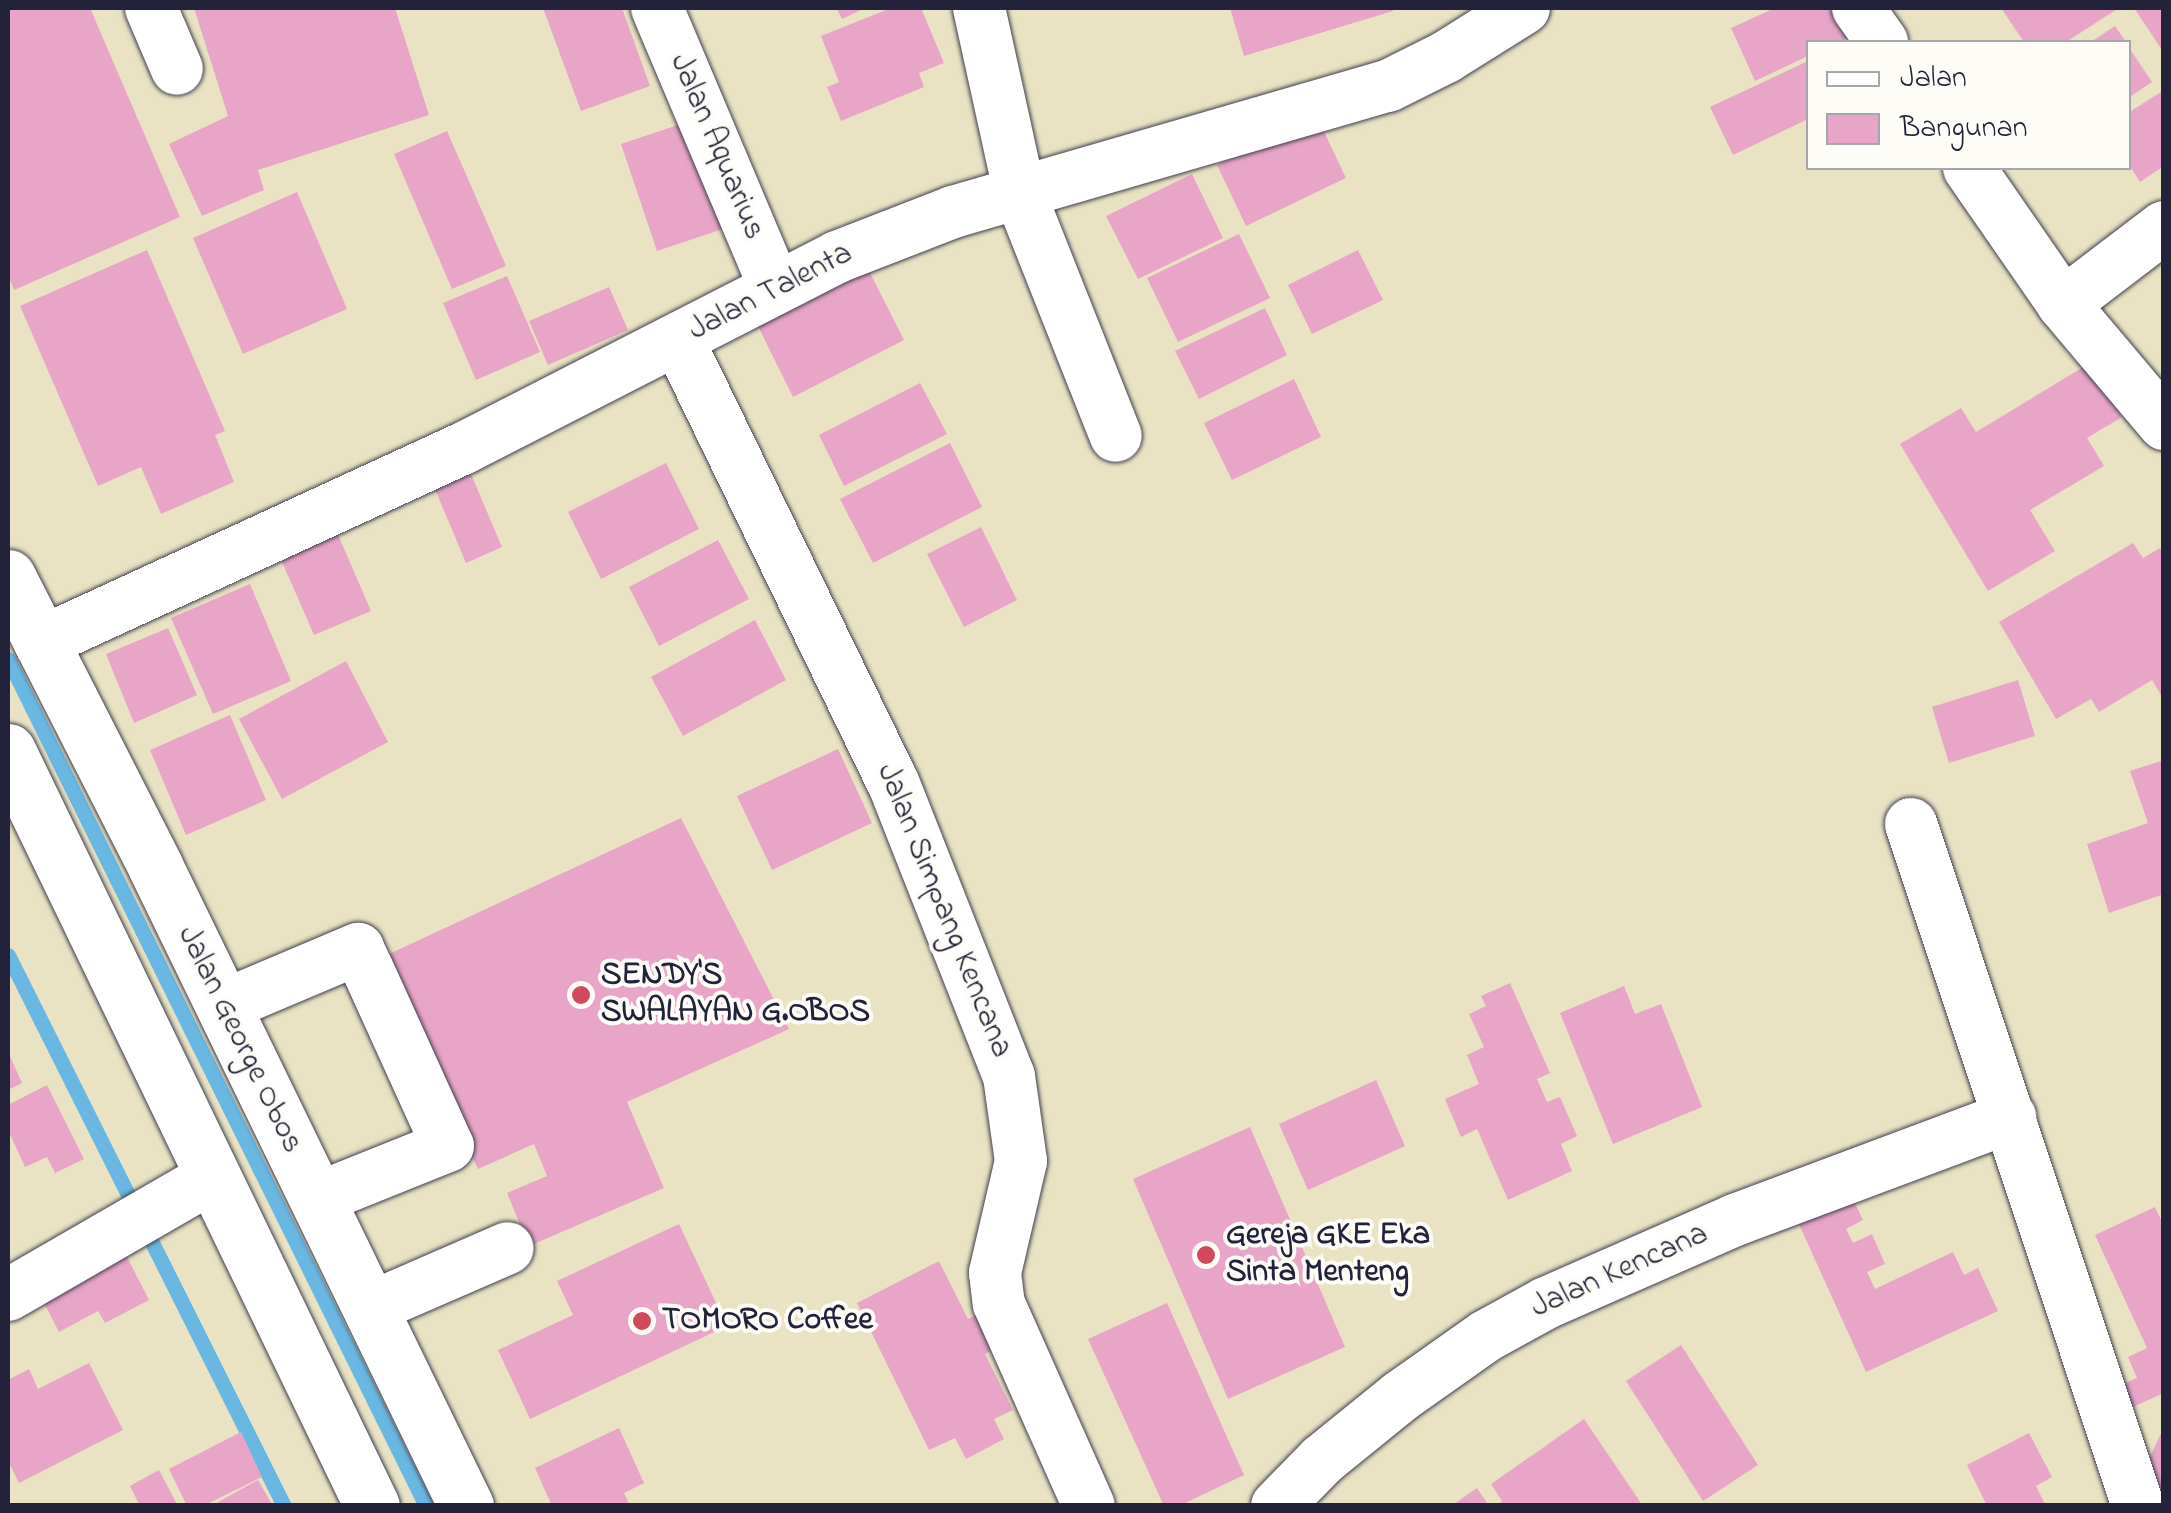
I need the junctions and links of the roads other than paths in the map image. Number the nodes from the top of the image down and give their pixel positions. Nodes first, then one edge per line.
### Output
1 (151, 8) edge
2 (657, 8) edge
3 (978, 8) edge
4 (1524, 8) edge
5 (1858, 8) edge
6 (1881, 40) edge
7 (177, 69) dead end
8 (1970, 170) edge
9 (1020, 194) junction
10 (2164, 228) edge
11 (774, 287) junction
12 (2063, 304) junction
13 (678, 340) junction
14 (2164, 424) edge
15 (1116, 436) dead end
16 (8, 577) edge
17 (40, 643) junction
18 (8, 751) edge
19 (1911, 824) dead end
20 (223, 1006) junction
21 (2010, 1117) junction
22 (212, 1178) junction
23 (316, 1199) junction
24 (508, 1248) dead end
25 (8, 1295) edge
26 (370, 1308) junction
27 (364, 1503) edge
28 (466, 1506) edge
29 (1089, 1506) edge
30 (1277, 1506) edge
31 (2138, 1506) edge

1 - 7 street
2 - 11 street, Jalan Aquarius
3 - 9 street
4 - 9 street, Jalan Talenta
5 - 6 street
8 - 12 street
9 - 11 street, Jalan Talenta
9 - 15 street
10 - 12 street
11 - 13 street, Jalan Talenta
12 - 14 street
13 - 17 street, Jalan Talenta
13 - 29 street, Jalan Simpang Kencana
16 - 17 main road, Jalan George Obos
17 - 20 main road, Jalan George Obos
18 - 22 main road
19 - 21 street
20 - 23 main road, Jalan George Obos
20 - 23 street
21 - 30 street, Jalan Kencana
21 - 31 street
22 - 25 street
22 - 27 main road
23 - 26 main road, Jalan George Obos
24 - 26 street
26 - 28 main road, Jalan George Obos

